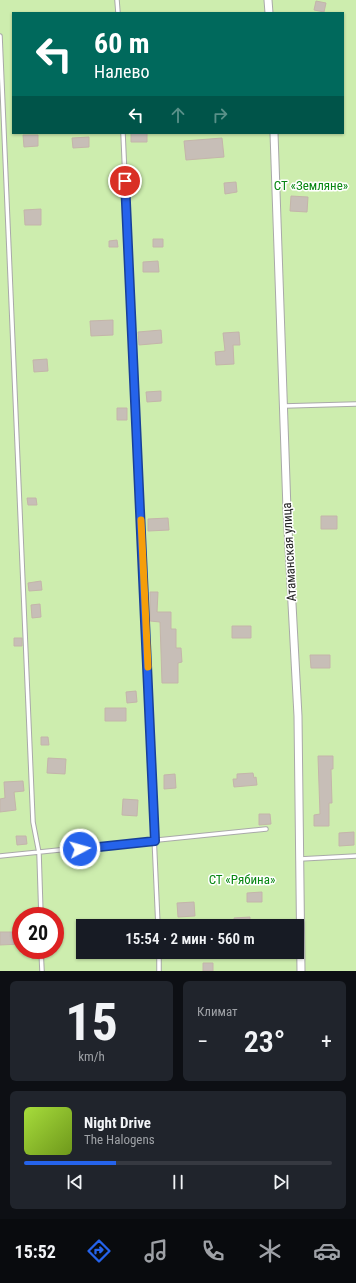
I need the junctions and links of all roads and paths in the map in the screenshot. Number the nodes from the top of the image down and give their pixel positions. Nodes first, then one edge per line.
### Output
1 (117, 0) edge
2 (268, 0) edge
3 (118, 12) edge
4 (269, 12) edge
5 (0, 36) edge
6 (123, 134) edge
7 (274, 134) edge
8 (356, 404) edge
9 (284, 406) junction
10 (266, 829) dead end
11 (155, 841) junction
12 (39, 853) junction
13 (0, 856) edge
14 (356, 856) edge
15 (298, 859) junction
16 (40, 907) edge
17 (158, 919) edge
18 (41, 959) edge
19 (159, 959) edge
20 (42, 971) edge
21 (159, 971) edge
22 (301, 971) edge

1 - 3 lane
2 - 4 street
5 - 12 lane
6 - 11 lane
7 - 9 street, Атаманская улица
8 - 9 lane
9 - 15 street, Атаманская улица
10 - 11 lane
11 - 12 lane
11 - 17 lane
12 - 13 lane
12 - 16 lane
14 - 15 lane
15 - 22 street, Атаманская улица
18 - 20 lane
19 - 21 lane

